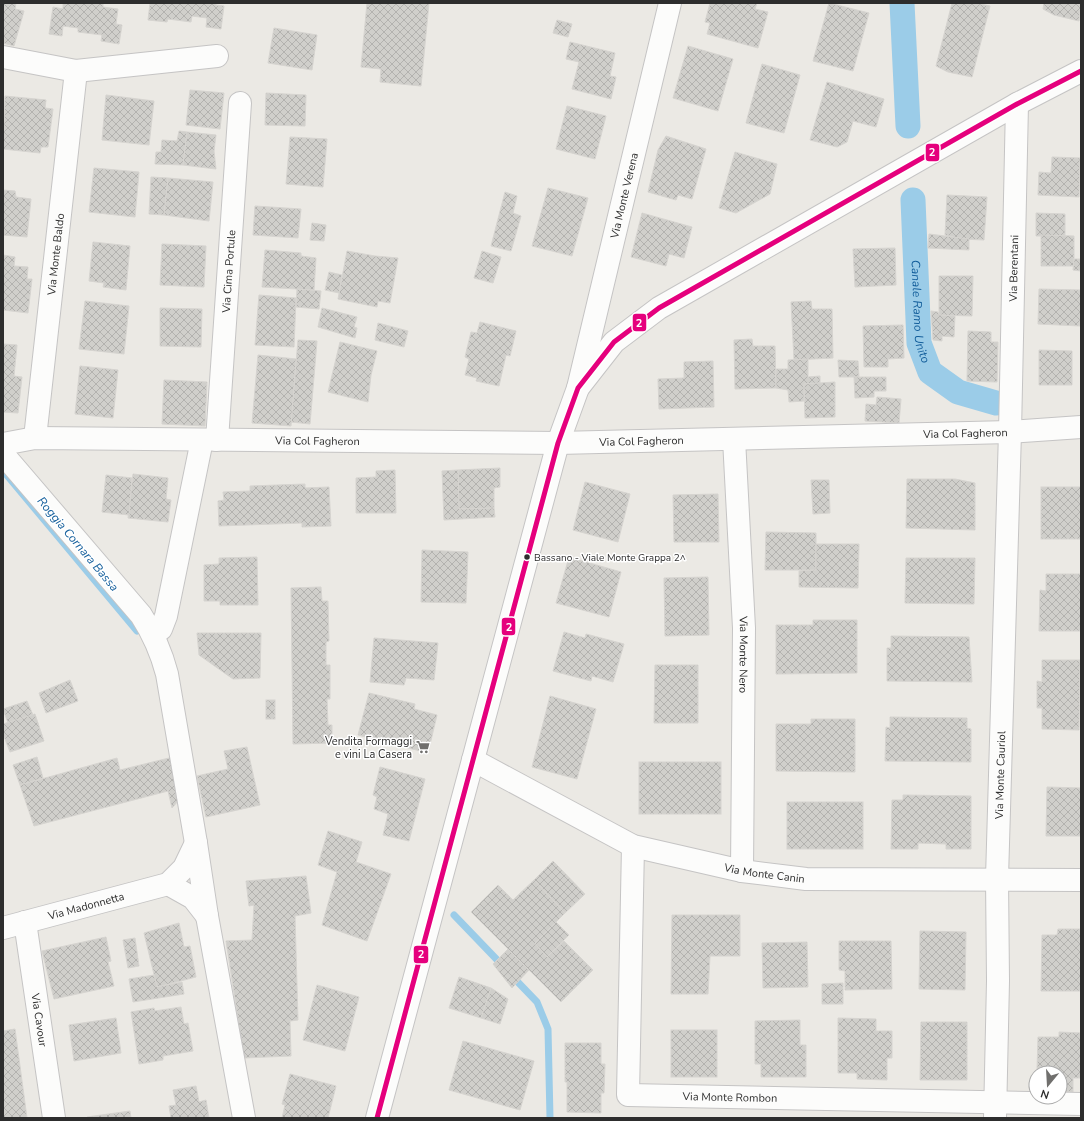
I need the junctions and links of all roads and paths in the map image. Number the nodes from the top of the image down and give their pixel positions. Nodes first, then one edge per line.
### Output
1 (670, 3) edge
2 (216, 56) dead end
3 (3, 58) edge
4 (76, 70) junction
5 (1081, 71) edge
6 (240, 103) dead end
7 (1016, 104) junction
8 (578, 388) junction
9 (1081, 427) edge
10 (1010, 432) junction
11 (35, 438) junction
12 (734, 439) junction
13 (210, 440) junction
14 (558, 443) junction
15 (3, 444) edge
16 (3, 454) edge
17 (153, 634) junction
18 (473, 760) junction
19 (196, 843) junction
20 (633, 846) junction
21 (742, 871) junction
22 (997, 878) junction
23 (1081, 880) edge
24 (168, 884) junction
25 (207, 916) junction
26 (25, 922) junction
27 (3, 928) edge
28 (1081, 1104) edge
29 (995, 1110) edge
30 (54, 1118) edge
31 (244, 1118) edge
32 (377, 1118) edge

1 - 8 street, Via Monte Verena
2 - 4 street
3 - 4 street
4 - 11 street, Via Monte Baldo
5 - 7 street
6 - 13 street, Via Cima Portule
7 - 8 street
7 - 10 street, Via Berentani
8 - 14 street
9 - 10 street, Via Col Fagheron
10 - 12 street, Via Col Fagheron
10 - 22 street, Via Monte Cauriol
11 - 13 street, Via Col Fagheron
11 - 15 street, Via Col Fagheron
12 - 14 street, Via Col Fagheron
12 - 21 street, Via Monte Nero
13 - 14 street, Via Col Fagheron
13 - 17 street
14 - 18 street
16 - 17 street
17 - 19 street
18 - 20 street, Via Monte Canin
18 - 32 street
19 - 24 street
19 - 25 street
20 - 21 street, Via Monte Canin
20 - 29 street, Via Monte Rombon
21 - 22 street, Via Monte Canin
22 - 23 street, Via Monte Canin
22 - 29 street, Via Monte Cauriol
24 - 25 street
24 - 26 street, Via Madonnetta
25 - 31 street
26 - 27 street, Via Madonnetta
26 - 30 street, Via Cavour
28 - 29 street, Via Monte Rombon

